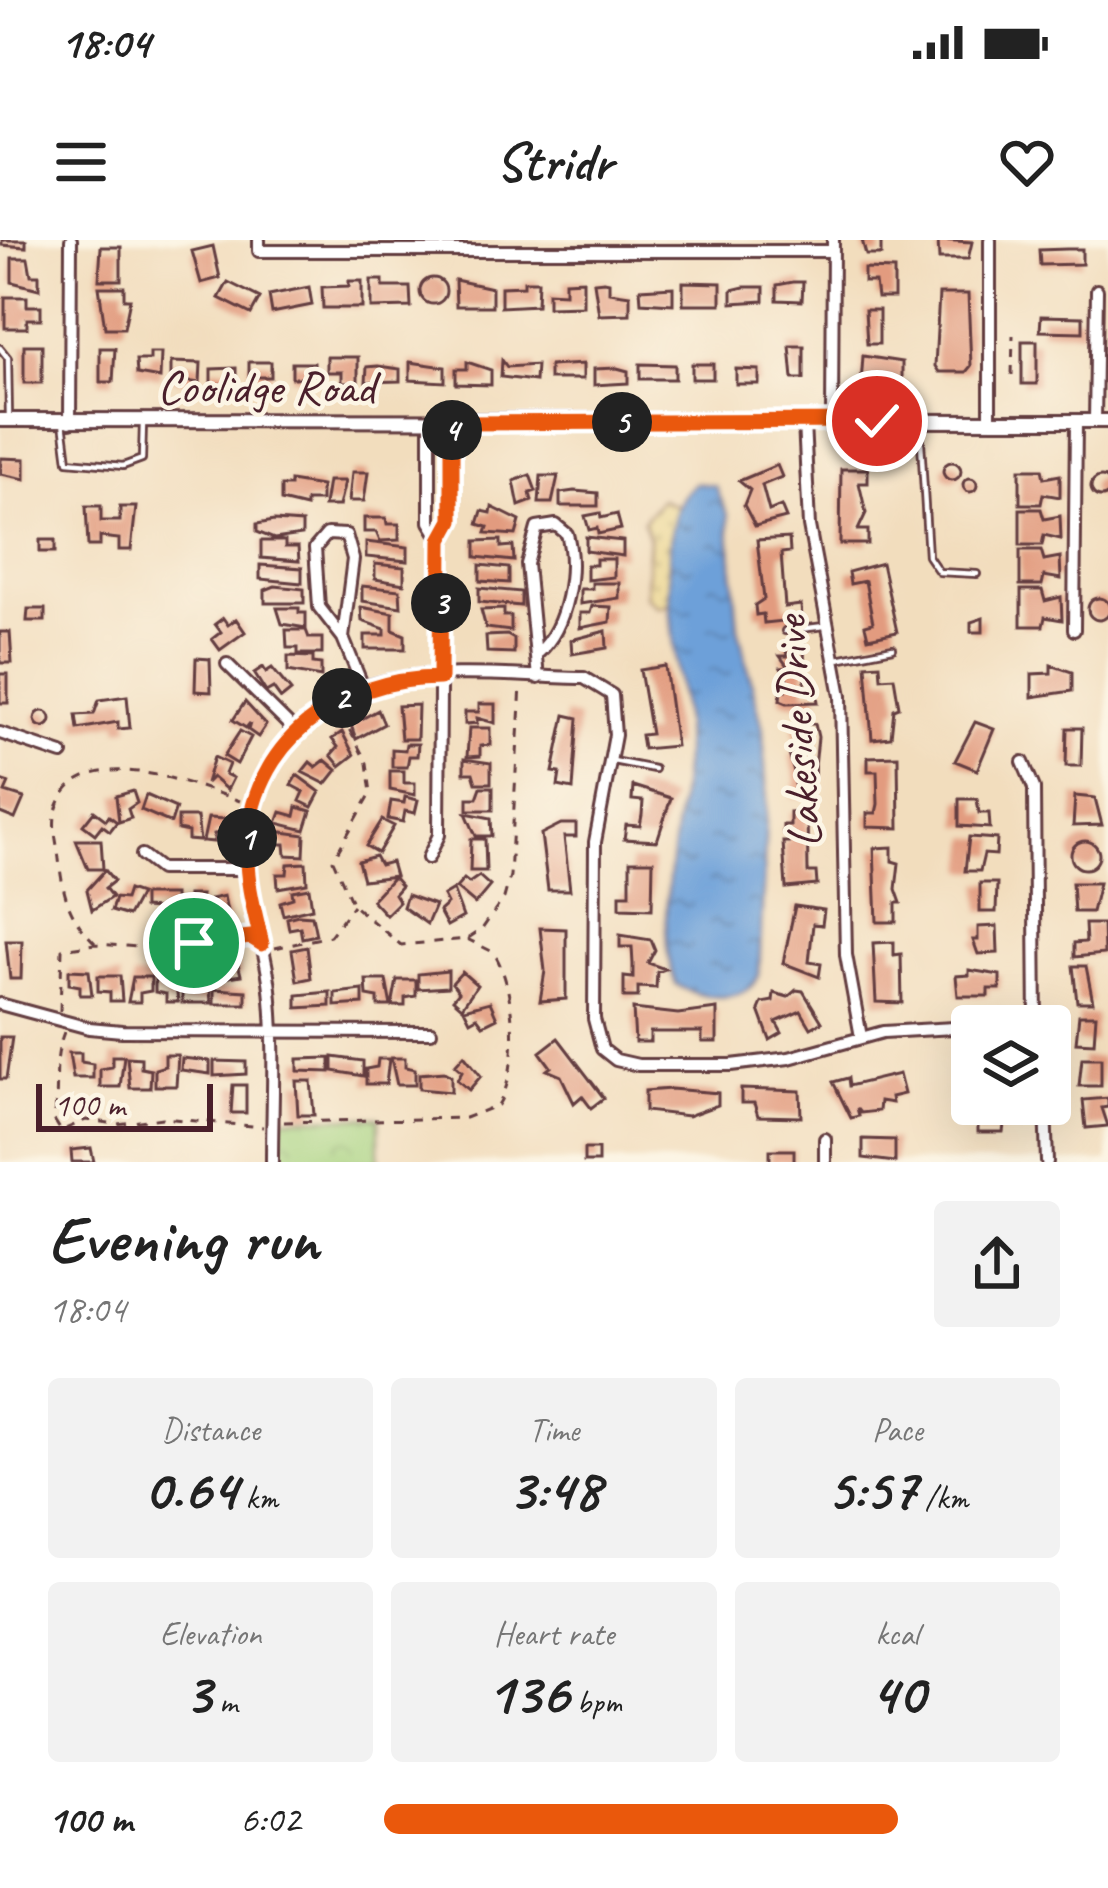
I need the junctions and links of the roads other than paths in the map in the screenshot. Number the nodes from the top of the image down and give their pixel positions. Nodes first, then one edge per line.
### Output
1 (70, 240) edge
2 (259, 240) edge
3 (990, 240) edge
4 (424, 245) edge
5 (833, 246) edge
6 (1097, 290) dead end
7 (0, 348) edge
8 (920, 420) junction
9 (4, 421) edge
10 (832, 421) junction
11 (990, 421) junction
12 (1076, 421) junction
13 (1101, 421) edge
14 (66, 422) junction
15 (804, 422) junction
16 (143, 423) junction
17 (430, 423) junction
18 (452, 423) junction
19 (441, 540) junction
20 (976, 574) dead end
21 (830, 625) junction
22 (1074, 630) dead end
23 (785, 631) dead end
24 (343, 638) junction
25 (893, 648) dead end
26 (538, 652) junction
27 (837, 659) junction
28 (227, 664) dead end
29 (440, 678) junction
30 (538, 678) junction
31 (363, 688) junction
32 (296, 732) junction
33 (0, 733) edge
34 (62, 754) dead end
35 (610, 761) junction
36 (1023, 762) dead end
37 (654, 769) dead end
38 (142, 855) dead end
39 (428, 858) dead end
40 (247, 869) junction
41 (0, 1004) edge
42 (1036, 1005) edge
43 (951, 1027) edge
44 (430, 1032) dead end
45 (272, 1033) junction
46 (861, 1037) junction
47 (1046, 1125) edge
48 (825, 1139) dead end
49 (272, 1162) edge
50 (825, 1162) edge
51 (1047, 1162) edge

1 - 14 street
2 - 4 street
3 - 11 street
4 - 5 street
5 - 10 street
6 - 13 street
7 - 9 lane
8 - 10 street, Coolidge Road
8 - 11 street, Coolidge Road
8 - 20 lane
9 - 14 street, Coolidge Road
10 - 15 street, Coolidge Road
11 - 12 street, Coolidge Road
12 - 13 street, Coolidge Road
12 - 22 street
14 - 16 street, Coolidge Road
14 - 16 lane
15 - 18 street, Coolidge Road
15 - 21 street, Lakeside Drive
16 - 17 street, Coolidge Road
17 - 18 street, Coolidge Road
17 - 19 street
18 - 19 street
19 - 29 street
21 - 23 lane
21 - 27 street, Lakeside Drive
24 - 24 street
24 - 31 street
25 - 27 lane
26 - 26 street
26 - 30 street
27 - 46 street, Lakeside Drive
28 - 32 street
29 - 30 street
29 - 31 street
29 - 39 street
30 - 35 street
31 - 32 street
32 - 40 street
33 - 34 street
35 - 37 lane
35 - 46 street
36 - 42 street
38 - 40 street
40 - 45 street
41 - 45 street
43 - 46 street
44 - 45 street
45 - 49 street
47 - 51 street
48 - 50 street

